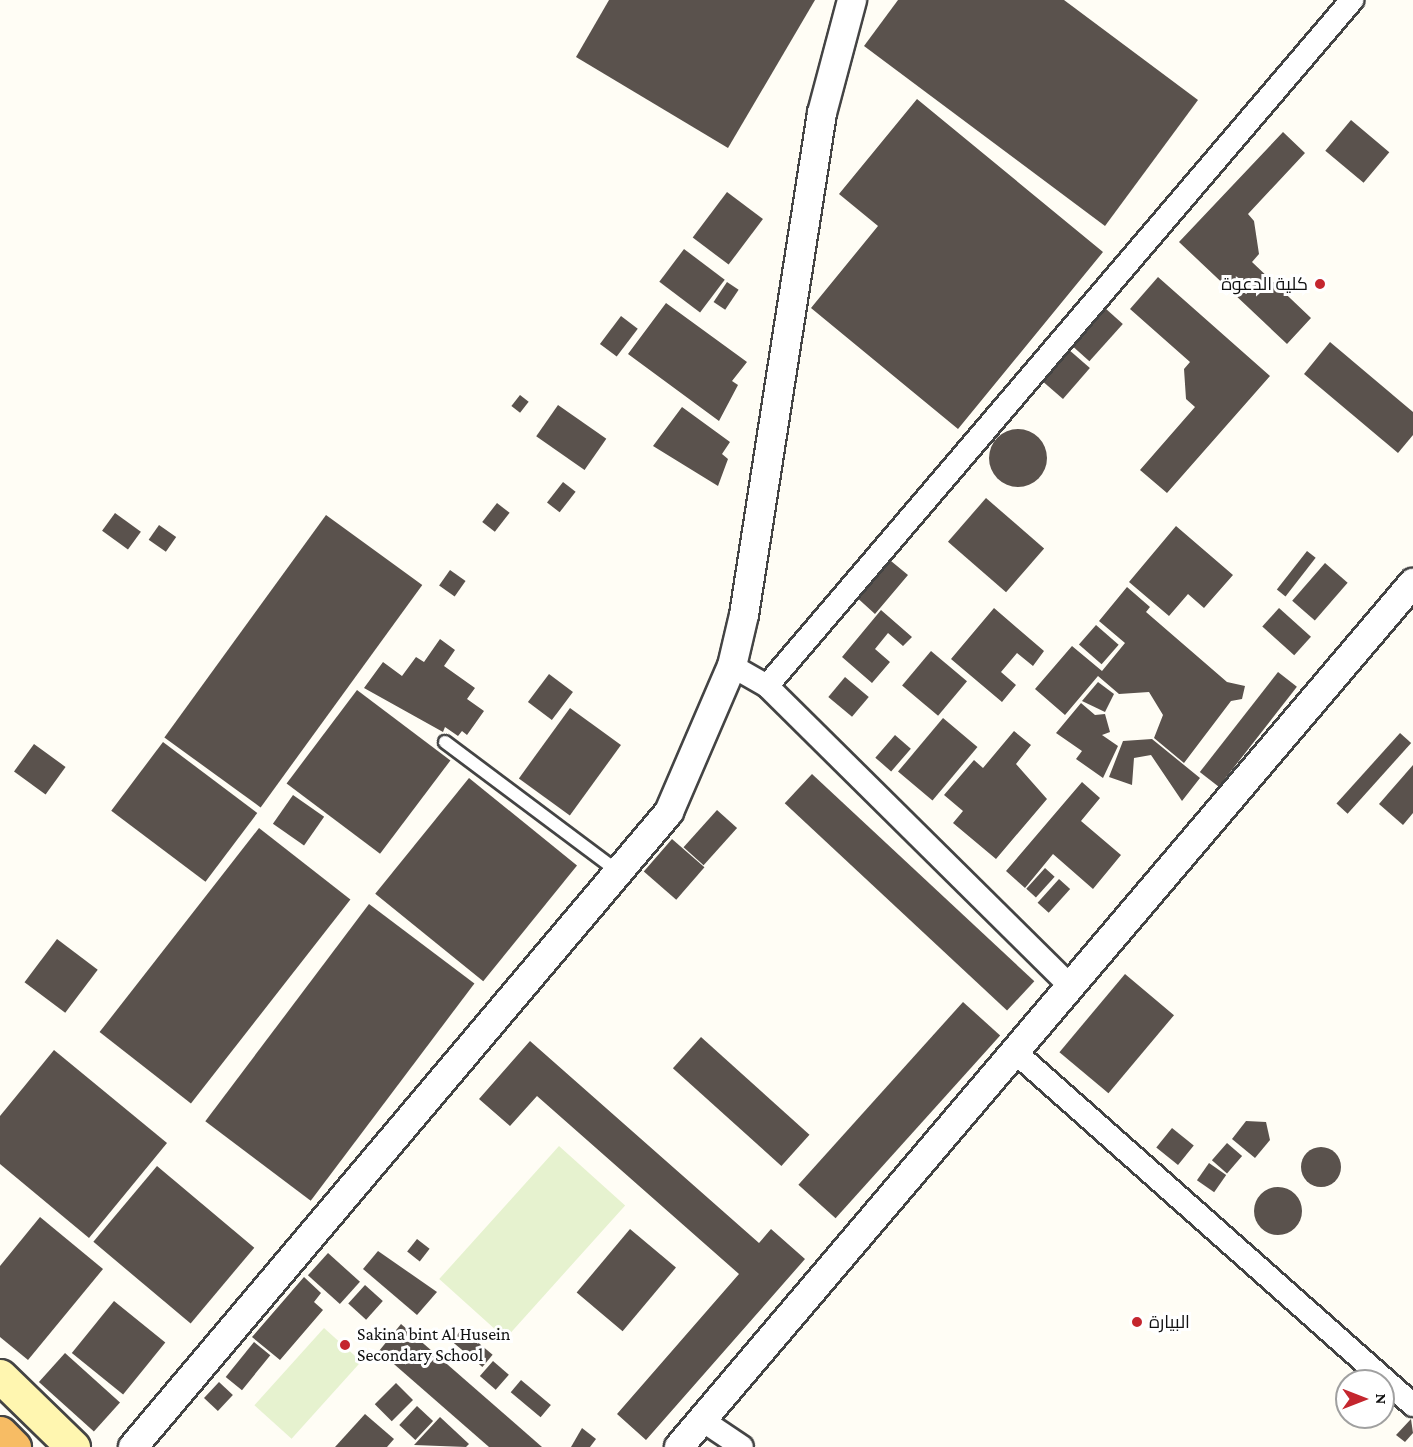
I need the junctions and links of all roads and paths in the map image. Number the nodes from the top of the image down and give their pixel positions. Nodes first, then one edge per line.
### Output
1 (852, 0) edge
2 (1352, 0) edge
3 (1413, 583) edge
4 (732, 666) junction
5 (767, 686) junction
6 (445, 742) dead end
7 (619, 872) junction
8 (1070, 986) junction
9 (1015, 1052) junction
10 (0, 1376) edge
11 (1413, 1405) edge
12 (702, 1420) junction
13 (0, 1433) edge
14 (14, 1447) edge
15 (73, 1447) edge
16 (134, 1447) edge
17 (679, 1447) edge
18 (742, 1447) edge

1 - 4 street
2 - 5 street
3 - 8 street
4 - 5 street
4 - 7 street
5 - 8 street
6 - 7 lane
7 - 16 street
8 - 9 street
9 - 11 street
9 - 12 street
10 - 15 main road
12 - 17 street
12 - 18 street
13 - 14 highway

